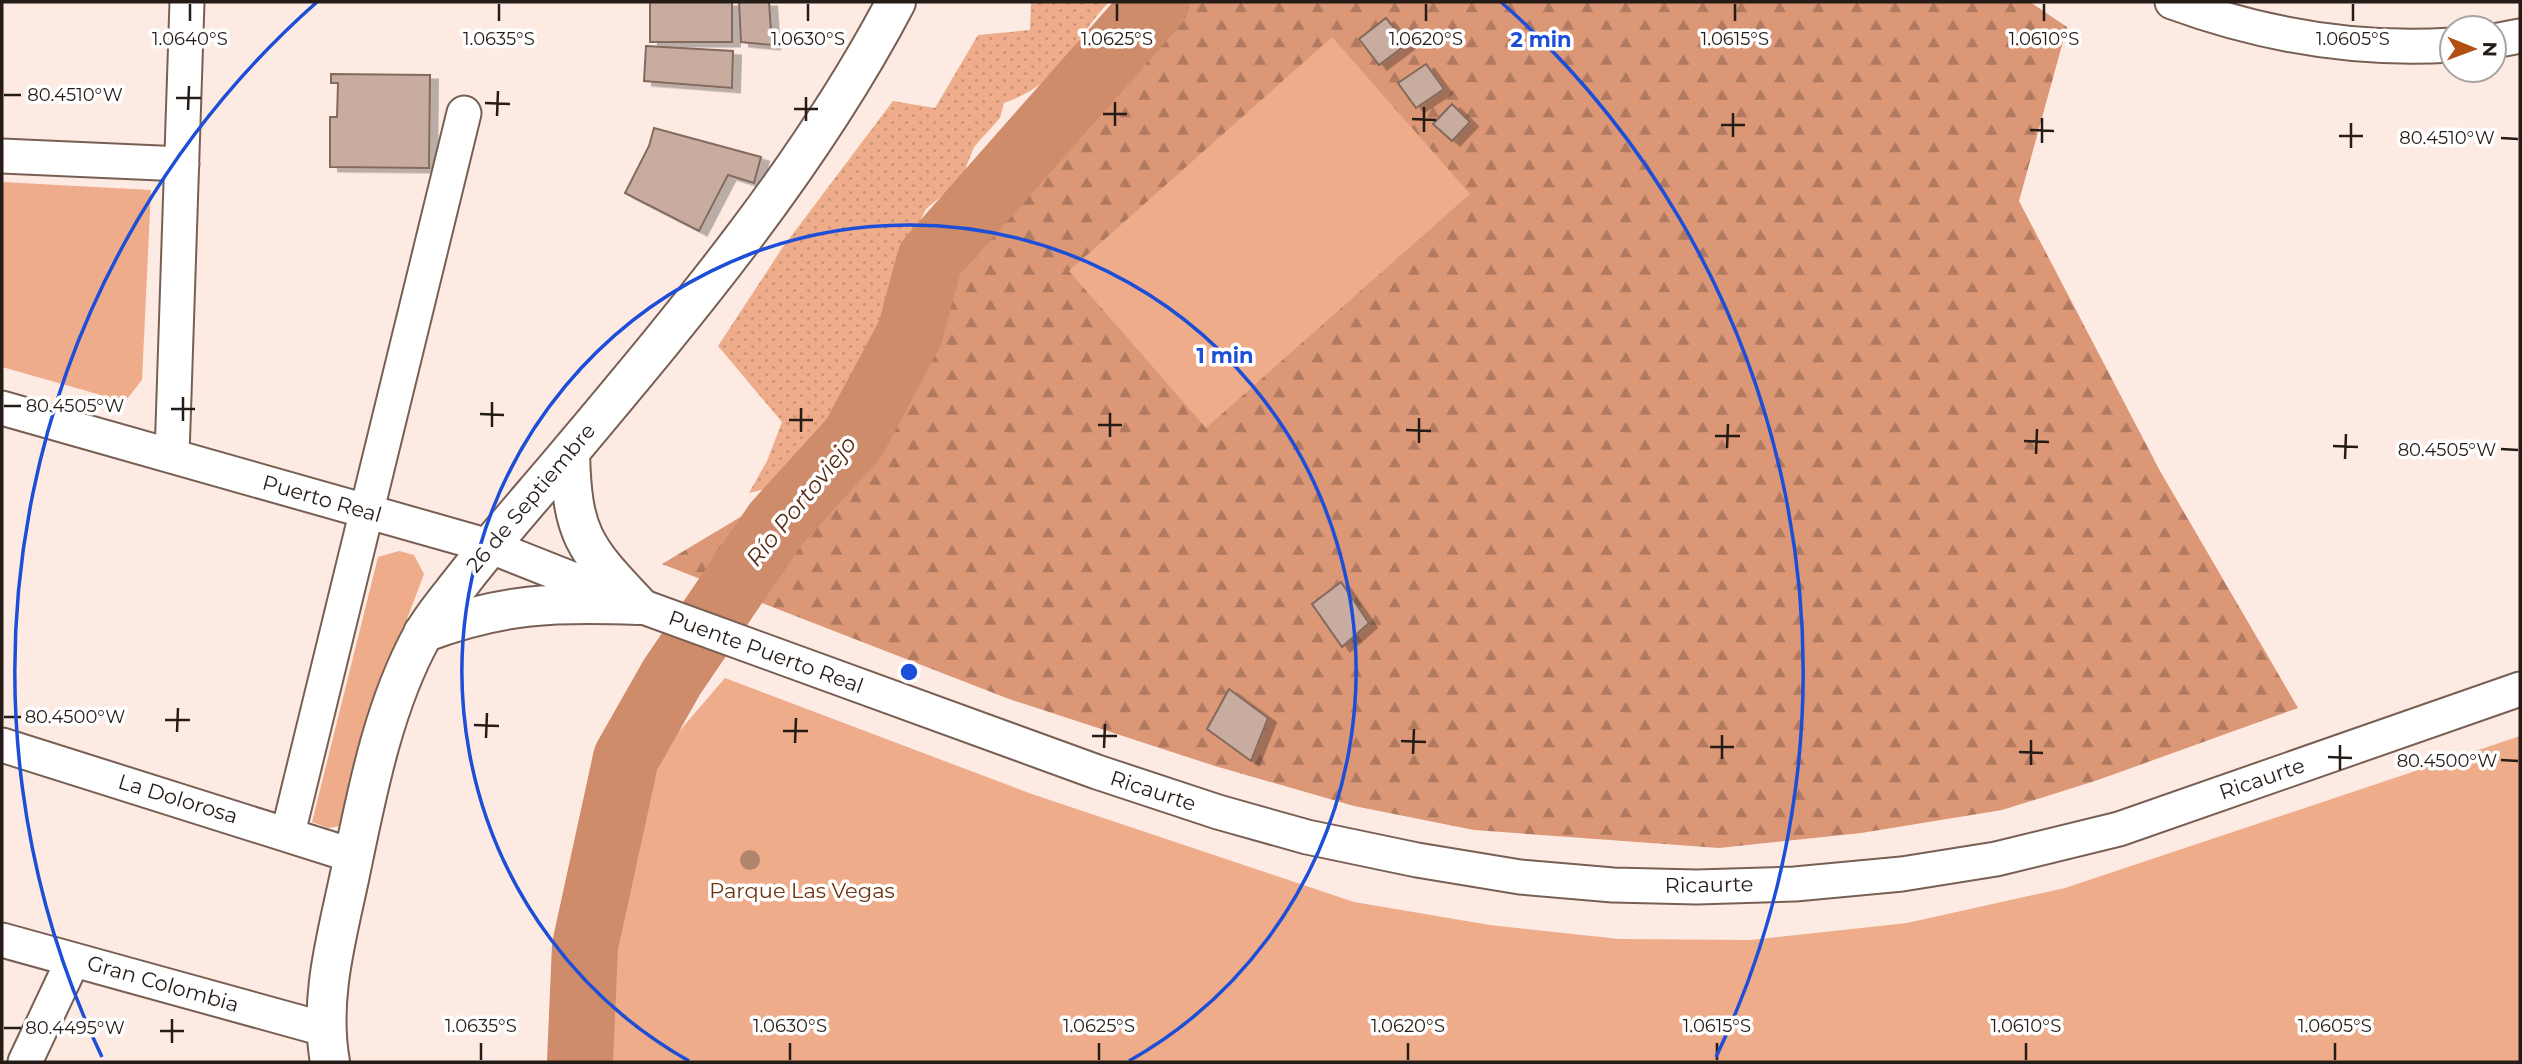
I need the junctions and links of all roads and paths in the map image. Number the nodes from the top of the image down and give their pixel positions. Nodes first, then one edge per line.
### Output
1 (187, 2) edge
2 (896, 2) edge
3 (2172, 2) edge
4 (2438, 45) edge
5 (464, 113) dead end
6 (2, 156) edge
7 (182, 164) junction
8 (2, 408) edge
9 (570, 452) junction
10 (172, 456) junction
11 (367, 511) junction
12 (489, 546) junction
13 (638, 605) junction
14 (423, 633) junction
15 (2520, 689) edge
16 (895, 699) joint
17 (2, 745) edge
18 (288, 833) junction
19 (354, 856) junction
20 (2, 940) edge
21 (73, 960) junction
22 (327, 1046) edge
23 (25, 1062) edge

1 - 7 street
2 - 9 street, 26 de Septiembre
3 - 4 street
5 - 11 street
6 - 7 street
7 - 10 street
8 - 10 street, Puerto Real
9 - 12 street, 26 de Septiembre
9 - 13 street
10 - 11 street, Puerto Real
11 - 12 street, Puerto Real
11 - 18 street
12 - 13 street, Puerto Real
12 - 14 street, 26 de Septiembre
13 - 14 street
13 - 16 street, Puente Puerto Real
14 - 19 street, 26 de Septiembre
15 - 16 street, Ricaurte
17 - 18 street, La Dolorosa
18 - 19 street, La Dolorosa
19 - 22 street, 26 de Septiembre
20 - 21 street, Gran Colombia
21 - 22 street, Gran Colombia
21 - 23 street

